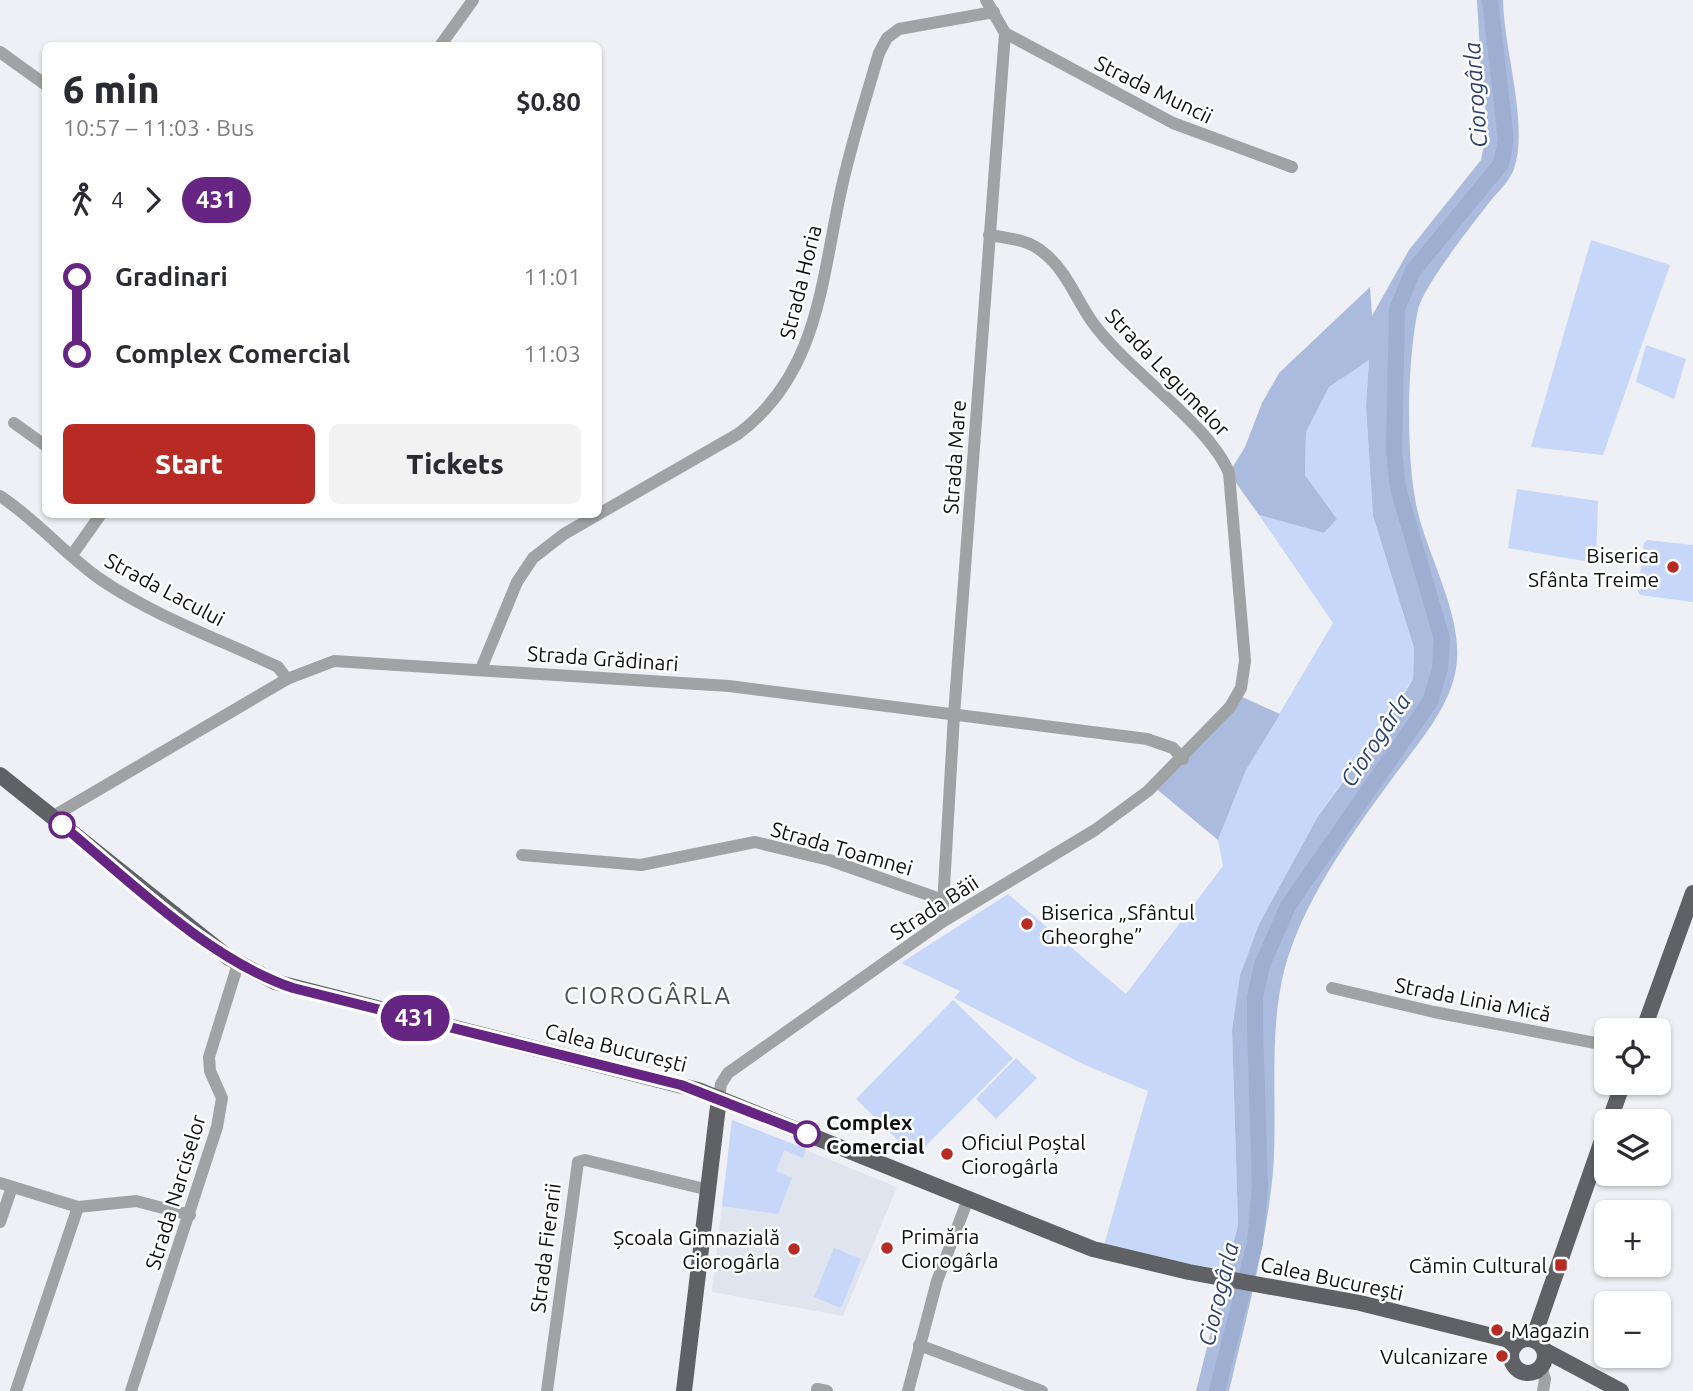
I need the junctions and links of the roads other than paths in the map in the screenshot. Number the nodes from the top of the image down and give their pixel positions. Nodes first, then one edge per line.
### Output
1 (986, 0) edge
2 (468, 2) edge
3 (994, 12) junction
4 (1005, 33) junction
5 (443, 42) edge
6 (0, 52) edge
7 (42, 82) edge
8 (1292, 167) dead end
9 (989, 235) junction
10 (14, 423) dead end
11 (42, 443) edge
12 (1225, 463) joint
13 (0, 496) edge
14 (602, 512) edge
15 (98, 518) edge
16 (592, 518) edge
17 (72, 555) junction
18 (481, 669) junction
19 (287, 679) junction
20 (954, 715) junction
21 (1183, 759) junction
22 (0, 775) edge
23 (52, 817) junction
24 (522, 855) dead end
25 (1693, 893) edge
26 (943, 900) junction
27 (942, 922) junction
28 (238, 964) junction
29 (1332, 988) dead end
30 (1648, 1018) edge
31 (1594, 1043) edge
32 (719, 1098) junction
33 (1594, 1165) edge
34 (6, 1185) edge
35 (709, 1190) junction
36 (968, 1199) junction
37 (78, 1207) junction
38 (190, 1215) junction
39 (0, 1222) edge
40 (919, 1345) junction
41 (1531, 1352) junction
42 (16, 1391) edge
43 (131, 1391) edge
44 (547, 1391) edge
45 (684, 1391) edge
46 (908, 1391) edge
47 (1042, 1391) edge
48 (1543, 1391) edge
49 (1621, 1391) edge

1 - 3 street
2 - 5 street
3 - 4 street
3 - 14 street, Strada Horia
4 - 8 street, Strada Muncii
4 - 9 street, Strada Mare
6 - 7 street
9 - 12 street, Strada Legumelor
9 - 20 street, Strada Mare
10 - 11 street
12 - 21 street, Strada Băii
13 - 17 street, Strada Lacului
15 - 17 street
16 - 18 street, Strada Horia
17 - 19 street, Strada Lacului
18 - 19 street, Strada Grădinari
18 - 20 street, Strada Grădinari
19 - 23 street, Strada Grădinari
20 - 21 street, Strada Grădinari
20 - 26 street, Strada Mare
21 - 27 street, Strada Băii
22 - 23 main road, Calea București
23 - 28 main road, Calea București
24 - 26 street, Strada Toamnei
25 - 30 main road
26 - 27 street, Strada Mare
27 - 32 street, Strada Băii
28 - 32 main road, Calea București
28 - 38 street, Strada Narciselor
29 - 31 street, Strada Linia Mică
32 - 35 main road
32 - 36 main road, Calea București
33 - 41 main road
34 - 37 street
34 - 39 street
35 - 44 street, Strada Fierarii
35 - 45 main road
36 - 40 street
36 - 41 main road, Calea București
37 - 38 street
37 - 42 street
38 - 43 street, Strada Narciselor
40 - 46 street
40 - 47 street
41 - 48 street
41 - 49 main road, Calea București

